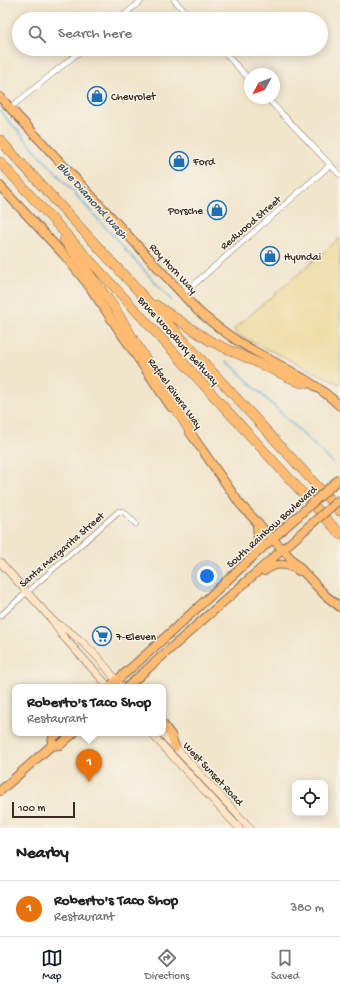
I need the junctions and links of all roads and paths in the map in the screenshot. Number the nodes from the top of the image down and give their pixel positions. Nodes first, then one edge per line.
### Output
1 (142, 0) edge
2 (174, 0) edge
3 (127, 12) edge
4 (185, 12) edge
5 (73, 56) edge
6 (228, 56) edge
7 (244, 74) edge
8 (0, 97) edge
9 (273, 104) edge
10 (10, 108) junction
11 (0, 140) edge
12 (0, 162) edge
13 (330, 165) junction
14 (340, 175) edge
15 (0, 186) edge
16 (54, 221) junction
17 (183, 294) junction
18 (147, 301) junction
19 (309, 382) junction
20 (340, 406) edge
21 (192, 435) junction
22 (340, 478) edge
23 (340, 499) edge
24 (340, 511) edge
25 (256, 523) junction
26 (136, 524) dead end
27 (340, 534) edge
28 (273, 538) junction
29 (283, 550) junction
30 (248, 560) junction
31 (0, 562) edge
32 (310, 578) junction
33 (27, 592) junction
34 (226, 600) junction
35 (340, 606) edge
36 (0, 616) edge
37 (53, 621) junction
38 (136, 678) junction
39 (106, 684) edge
40 (119, 684) edge
41 (130, 684) edge
42 (135, 684) edge
43 (166, 728) edge
44 (55, 736) edge
45 (70, 736) edge
46 (155, 736) edge
47 (164, 736) edge
48 (51, 746) junction
49 (172, 750) junction
50 (0, 791) edge
51 (227, 804) junction
52 (221, 809) junction
53 (239, 828) edge
54 (250, 828) edge

1 - 3 street
2 - 4 street
5 - 10 street
6 - 7 street
8 - 10 main road, Roy Horn Way
9 - 13 street
10 - 17 main road, Roy Horn Way
11 - 18 highway, Bruce Woodbury Beltway
12 - 16 highway, Bruce Woodbury Beltway
13 - 14 street
13 - 17 street, Redwood Street
15 - 21 main road, Rafael Rivera Way
16 - 21 highway
16 - 27 highway, Bruce Woodbury Beltway
17 - 19 main road, Roy Horn Way
18 - 19 highway
18 - 24 highway, Bruce Woodbury Beltway
19 - 20 main road, Roy Horn Way
21 - 25 main road, Rafael Rivera Way
22 - 28 main road, South Rainbow Boulevard, bridge
23 - 29 main road, bridge
25 - 28 main road, Rafael Rivera Way
25 - 30 main road
26 - 33 street, Santa Margarita Street
28 - 29 main road, Rafael Rivera Way
28 - 30 main road, South Rainbow Boulevard
29 - 32 main road, Rafael Rivera Way
29 - 34 main road
30 - 40 main road, South Rainbow Boulevard
31 - 33 main road
32 - 34 main road
32 - 35 main road, Rafael Rivera Way
33 - 36 street, Santa Margarita Street
33 - 37 main road
34 - 38 main road
37 - 39 main road
37 - 40 main road
38 - 41 main road
38 - 42 main road
43 - 49 main road
44 - 48 main road
45 - 48 main road
46 - 49 main road, West Sunset Road
47 - 49 main road, West Sunset Road
48 - 50 main road
49 - 51 main road, West Sunset Road
49 - 52 main road, West Sunset Road
51 - 52 main road
51 - 54 main road, West Sunset Road
52 - 53 main road, West Sunset Road

